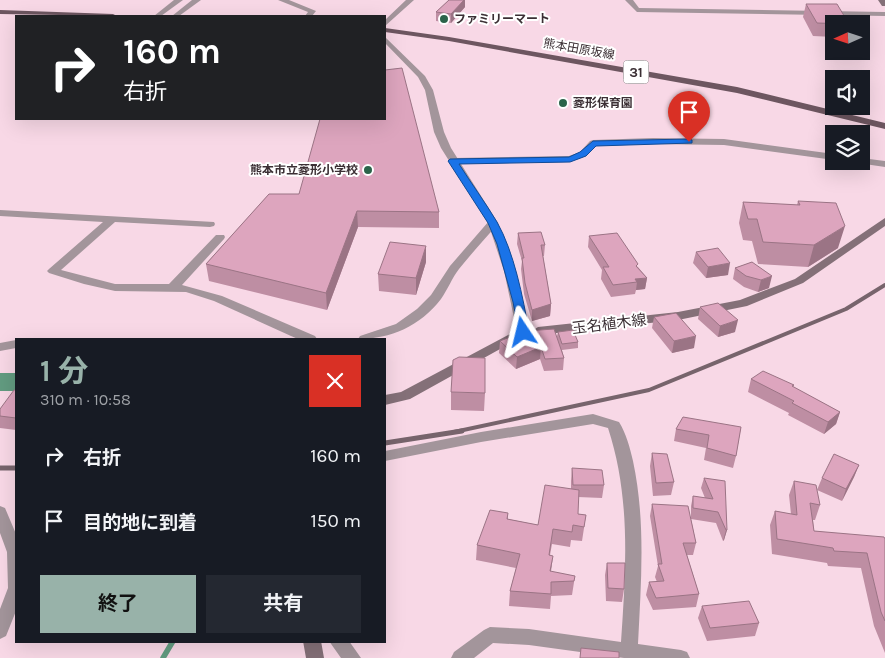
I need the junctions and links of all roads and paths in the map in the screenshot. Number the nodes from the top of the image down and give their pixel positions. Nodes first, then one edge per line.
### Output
1 (179, 0) edge
2 (197, 0) edge
3 (282, 0) edge
4 (410, 0) edge
5 (629, 0) edge
6 (882, 0) edge
7 (885, 4) edge
8 (0, 12) edge
9 (885, 14) edge
10 (85, 15) edge
11 (157, 15) edge
12 (176, 15) edge
13 (309, 15) edge
14 (386, 23) edge
15 (386, 30) edge
16 (386, 40) edge
17 (885, 126) edge
18 (825, 156) edge
19 (453, 161) junction
20 (870, 162) edge
21 (885, 164) edge
22 (0, 214) edge
23 (111, 220) junction
24 (885, 221) edge
25 (492, 223) junction
26 (210, 224) dead end
27 (220, 237) dead end
28 (172, 288) junction
29 (523, 332) junction
30 (307, 338) edge
31 (367, 338) edge
32 (15, 344) edge
33 (0, 347) edge
34 (386, 400) edge
35 (386, 456) edge
36 (0, 512) edge
37 (15, 552) edge
38 (15, 591) edge
39 (0, 631) edge
40 (312, 643) edge
41 (340, 643) edge
42 (629, 651) junction
43 (315, 658) edge
44 (352, 658) edge
45 (460, 658) edge
46 (681, 658) edge

1 - 11 street
2 - 12 street
3 - 13 street
4 - 14 street
5 - 9 street
6 - 7 main road
8 - 10 main road
15 - 17 main road, 熊本田原坂線 / 31
16 - 19 street
18 - 19 street
19 - 25 street
20 - 21 street
22 - 23 street
23 - 26 street
23 - 28 street
24 - 29 main road, 玉名植木線
25 - 29 street
25 - 31 street
27 - 28 street
28 - 30 street
29 - 34 main road, 玉名植木線
32 - 33 street
35 - 42 street
36 - 37 street
38 - 39 street
40 - 43 main road
41 - 44 street
42 - 45 street
42 - 46 street

